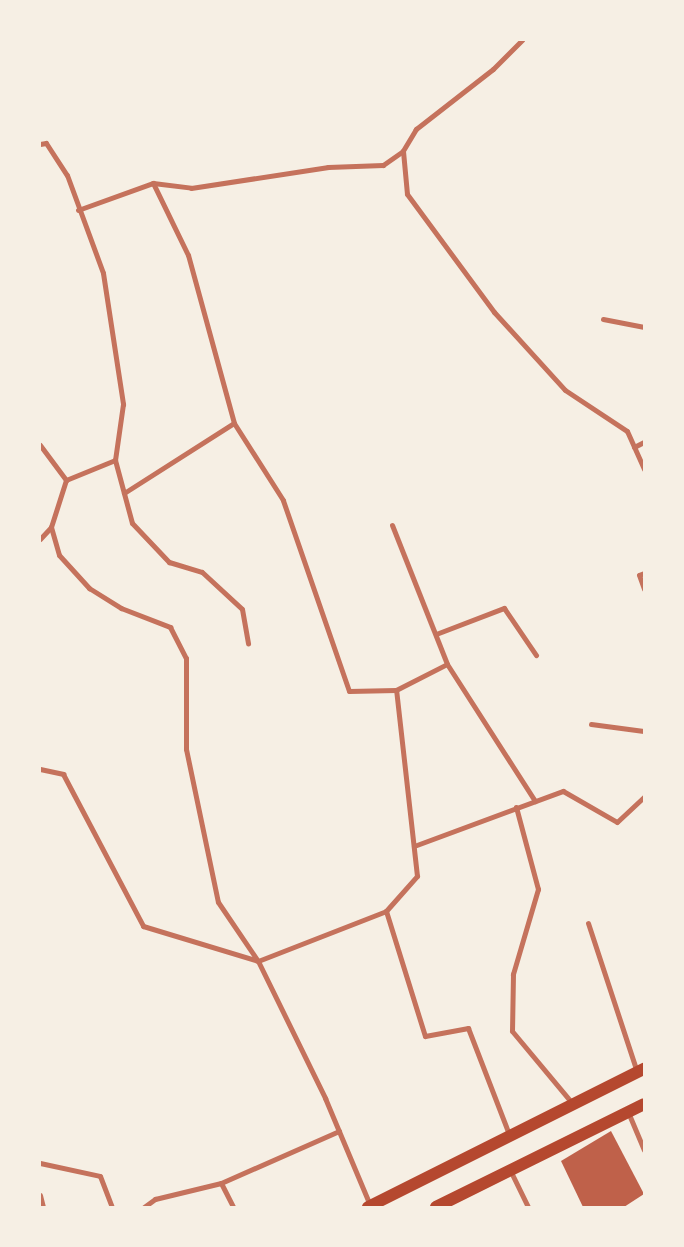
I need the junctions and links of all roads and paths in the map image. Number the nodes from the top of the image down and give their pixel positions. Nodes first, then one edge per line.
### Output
1 (522, 40) edge
2 (40, 144) edge
3 (403, 151) junction
4 (153, 183) junction
5 (78, 210) junction
6 (603, 319) dead end
7 (644, 327) edge
8 (234, 423) junction
9 (644, 442) edge
10 (40, 446) edge
11 (634, 447) junction
12 (116, 460) junction
13 (644, 469) edge
14 (66, 480) junction
15 (124, 494) junction
16 (392, 525) dead end
17 (51, 527) junction
18 (40, 539) edge
19 (644, 573) edge
20 (644, 590) edge
21 (436, 634) junction
22 (248, 643) dead end
23 (536, 655) dead end
24 (447, 664) junction
25 (396, 690) junction
26 (591, 724) dead end
27 (644, 731) edge
28 (40, 769) edge
29 (644, 797) edge
30 (535, 801) junction
31 (516, 807) junction
32 (414, 846) junction
33 (386, 911) junction
34 (588, 924) dead end
35 (258, 962) junction
36 (641, 1071) edge
37 (572, 1103) junction
38 (644, 1104) edge
39 (628, 1112) junction
40 (339, 1131) junction
41 (509, 1134) junction
42 (644, 1150) edge
43 (40, 1162) edge
44 (509, 1169) junction
45 (221, 1184) junction
46 (40, 1195) edge
47 (369, 1206) edge
48 (43, 1207) edge
49 (112, 1207) edge
50 (144, 1207) edge
51 (233, 1207) edge
52 (436, 1207) edge
53 (528, 1207) edge

1 - 3 street
2 - 5 street
3 - 4 street
3 - 11 street
4 - 5 street
4 - 8 street
5 - 12 street
6 - 7 street
8 - 15 street
8 - 25 street
9 - 11 street
10 - 14 street
11 - 13 street
12 - 14 street
12 - 15 street
14 - 17 street
15 - 22 street
16 - 21 street
17 - 18 street
17 - 35 street
19 - 20 street
21 - 23 street
21 - 24 street
24 - 25 street
24 - 30 street
25 - 32 street
26 - 27 street
28 - 35 street
29 - 30 street
30 - 31 street
31 - 32 street
31 - 37 street
32 - 33 street
33 - 35 street
33 - 41 street
34 - 36 street
35 - 40 street
36 - 37 main road
37 - 41 main road
38 - 39 main road
39 - 42 street
39 - 44 main road
40 - 45 street
40 - 47 street
41 - 47 main road
43 - 49 street
44 - 52 main road
44 - 53 street
45 - 50 street
45 - 51 street
46 - 48 street

